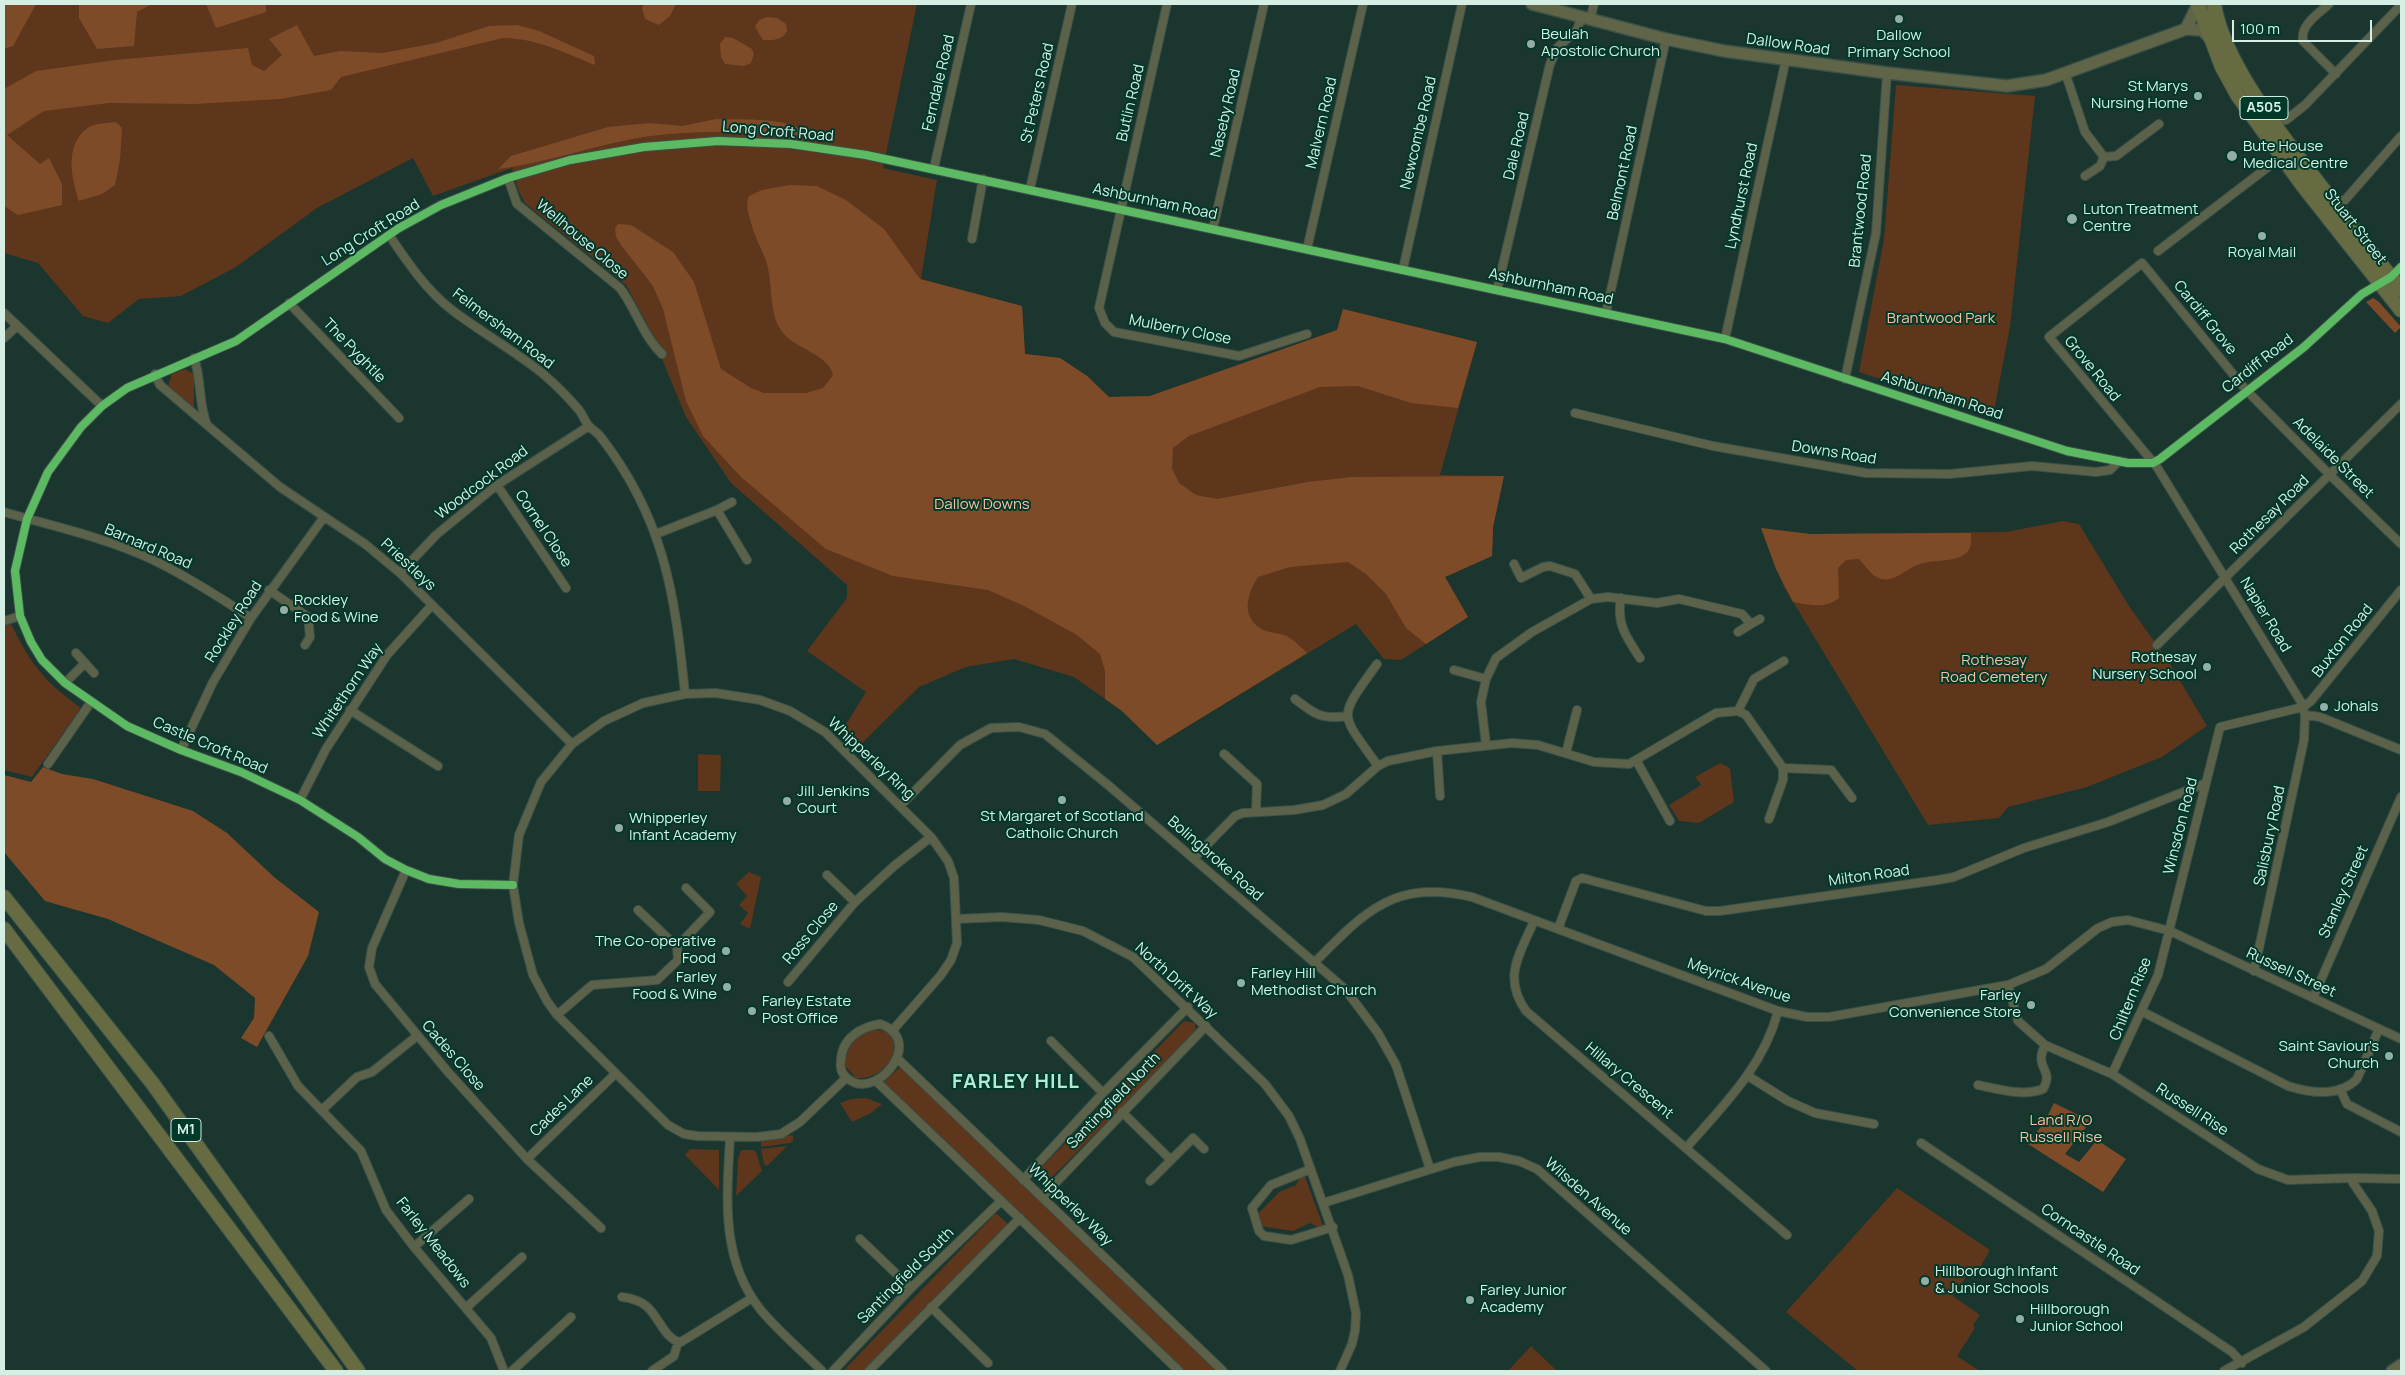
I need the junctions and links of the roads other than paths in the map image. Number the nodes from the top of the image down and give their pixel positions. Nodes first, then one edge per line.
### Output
1 (971, 4) edge
2 (1072, 4) edge
3 (1167, 4) edge
4 (1264, 4) edge
5 (1363, 4) edge
6 (1462, 4) edge
7 (1532, 4) edge
8 (1594, 4) edge
9 (2198, 4) edge
10 (2214, 4) edge
11 (2329, 4) edge
12 (2401, 5) edge
13 (1586, 19) junction
14 (2186, 29) junction
15 (2210, 38) junction
16 (1666, 39) junction
17 (1786, 59) junction
18 (2065, 72) junction
19 (1887, 73) junction
20 (2336, 74) junction
21 (2272, 121) junction
22 (2160, 124) dead end
23 (2401, 136) edge
24 (2104, 156) junction
25 (2282, 158) junction
26 (934, 168) junction
27 (2085, 176) dead end
28 (508, 178) junction
29 (983, 179) junction
30 (1030, 189) junction
31 (2333, 201) junction
32 (1121, 208) junction
33 (1213, 229) junction
34 (389, 236) junction
35 (972, 239) dead end
36 (1307, 249) junction
37 (2158, 251) dead end
38 (2142, 263) joint
39 (2401, 267) edge
40 (1403, 269) junction
41 (2391, 277) junction
42 (2378, 283) junction
43 (2401, 289) edge
44 (1497, 290) junction
45 (289, 303) junction
46 (2401, 310) edge
47 (4, 313) edge
48 (1606, 313) junction
49 (17, 326) junction
50 (1307, 334) dead end
51 (4, 338) edge
52 (1725, 339) junction
53 (659, 351) dead end
54 (194, 358) junction
55 (155, 374) junction
56 (1845, 379) junction
57 (2246, 390) junction
58 (2401, 404) edge
59 (102, 406) junction
60 (1575, 413) dead end
61 (400, 418) dead end
62 (589, 426) junction
63 (208, 427) junction
64 (2119, 461) junction
65 (2153, 463) junction
66 (2330, 475) junction
67 (498, 486) junction
68 (732, 502) dead end
69 (717, 510) junction
70 (4, 512) edge
71 (324, 517) junction
72 (27, 519) junction
73 (656, 534) junction
74 (2401, 544) edge
75 (747, 560) dead end
76 (1514, 564) dead end
77 (400, 574) junction
78 (2226, 578) junction
79 (566, 588) dead end
80 (270, 590) junction
81 (2401, 590) edge
82 (1621, 598) junction
83 (1590, 599) junction
84 (432, 605) junction
85 (20, 616) junction
86 (250, 618) junction
87 (1760, 619) dead end
88 (4, 621) edge
89 (1751, 624) junction
90 (1738, 632) dead end
91 (305, 645) dead end
92 (2157, 645) dead end
93 (76, 653) dead end
94 (1640, 658) dead end
95 (1784, 661) dead end
96 (84, 664) junction
97 (1377, 664) dead end
98 (1454, 670) dead end
99 (94, 673) dead end
100 (1486, 679) junction
101 (65, 683) junction
102 (685, 694) junction
103 (1295, 699) dead end
104 (91, 702) junction
105 (350, 710) junction
106 (1578, 710) dead end
107 (1738, 711) junction
108 (2304, 711) junction
109 (1346, 716) junction
110 (572, 744) junction
111 (1486, 745) junction
112 (181, 750) junction
113 (2401, 750) edge
114 (1437, 751) junction
115 (1566, 753) junction
116 (1224, 754) dead end
117 (1636, 760) junction
118 (48, 764) dead end
119 (438, 766) dead end
120 (1378, 766) junction
121 (1783, 768) junction
122 (2206, 783) junction
123 (1440, 796) dead end
124 (2401, 797) edge
125 (1852, 798) dead end
126 (300, 800) junction
127 (901, 805) junction
128 (1256, 811) junction
129 (1769, 819) dead end
130 (1670, 821) dead end
131 (931, 837) junction
132 (1194, 858) junction
133 (406, 870) junction
134 (827, 875) dead end
135 (513, 885) junction
136 (686, 888) dead end
137 (4, 897) edge
138 (855, 902) junction
139 (638, 910) dead end
140 (956, 919) junction
141 (1534, 920) junction
142 (4, 929) edge
143 (1558, 929) junction
144 (2170, 931) junction
145 (677, 947) junction
146 (1314, 963) junction
147 (2254, 971) junction
148 (788, 982) dead end
149 (2008, 985) junction
150 (2313, 998) junction
151 (1188, 1008) junction
152 (1778, 1011) junction
153 (2143, 1012) junction
154 (557, 1015) junction
155 (1206, 1026) junction
156 (2379, 1029) junction
157 (892, 1030) junction
158 (269, 1036) dead end
159 (417, 1036) junction
160 (2401, 1039) edge
161 (1051, 1041) dead end
162 (2045, 1045) junction
163 (897, 1058) junction
164 (615, 1074) junction
165 (2112, 1074) junction
166 (1748, 1076) junction
167 (846, 1078) junction
168 (876, 1081) junction
169 (1978, 1085) dead end
170 (2340, 1089) junction
171 (1103, 1093) junction
172 (322, 1110) junction
173 (1122, 1112) junction
174 (1874, 1124) dead end
175 (2401, 1132) edge
176 (730, 1137) junction
177 (1921, 1143) dead end
178 (1686, 1148) junction
179 (1204, 1149) dead end
180 (527, 1158) junction
181 (1171, 1160) junction
182 (1311, 1169) junction
183 (1430, 1169) junction
184 (2352, 1178) junction
185 (2401, 1179) edge
186 (1023, 1180) junction
187 (1150, 1181) dead end
188 (1042, 1197) junction
189 (469, 1199) dead end
190 (1001, 1201) junction
191 (1323, 1203) junction
192 (1020, 1218) junction
193 (1332, 1227) junction
194 (601, 1228) dead end
195 (1787, 1235) dead end
196 (860, 1239) dead end
197 (414, 1247) junction
198 (522, 1257) dead end
199 (911, 1288) junction
200 (622, 1297) dead end
201 (752, 1298) junction
202 (467, 1307) junction
203 (931, 1307) junction
204 (571, 1317) dead end
205 (678, 1342) junction
206 (988, 1363) dead end
207 (2242, 1363) junction
208 (2401, 1365) edge
209 (336, 1371) edge
210 (358, 1371) edge
211 (504, 1371) edge
212 (512, 1371) edge
213 (652, 1371) edge
214 (822, 1371) edge
215 (833, 1371) edge
216 (869, 1371) edge
217 (1179, 1371) edge
218 (1223, 1371) edge
219 (1340, 1371) edge
220 (1766, 1371) edge
221 (2224, 1371) edge
222 (2392, 1371) edge

1 - 26 street, Ferndale Road
2 - 30 street, St Peters Road
3 - 32 street, Butlin Road
4 - 33 street, Naseby Road
5 - 36 street, Malvern Road
6 - 40 street, Newcombe Road
7 - 13 street, Dallow Road
8 - 13 street
9 - 14 street
9 - 15 highway, A505
10 - 21 highway, A505
11 - 20 street
12 - 20 street
13 - 16 street, Dallow Road
13 - 44 street, Dale Road
14 - 15 street
14 - 18 street, Dallow Road
15 - 25 highway, A505
16 - 17 street, Dallow Road
16 - 48 street, Belmont Road
17 - 19 street, Dallow Road
17 - 52 street, Lyndhurst Road
18 - 19 street, Dallow Road
18 - 24 street
19 - 56 street, Brantwood Road
20 - 21 street
21 - 31 highway, A505
22 - 24 street
23 - 31 street
24 - 27 street
25 - 37 street
25 - 42 highway, Stuart Street / A505
26 - 28 street, Long Croft Road
26 - 29 street, Ashburnham Road
28 - 34 street, Long Croft Road
28 - 53 street, Wellhouse Close
29 - 30 street, Ashburnham Road
29 - 35 street
30 - 32 street, Ashburnham Road
31 - 41 highway, Stuart Street / A505
32 - 33 street, Ashburnham Road
32 - 50 street, Mulberry Close
33 - 36 street, Ashburnham Road
34 - 45 street, Long Croft Road
34 - 62 street, Felmersham Road
36 - 40 street, Ashburnham Road
38 - 57 street, Cardiff Grove
38 - 65 street, Grove Road
39 - 41 street
40 - 44 street, Ashburnham Road
41 - 42 street, Cardiff Road
41 - 43 highway, Stuart Street / A505
42 - 46 highway, Stuart Street / A505
42 - 57 street, Cardiff Road
44 - 48 street, Ashburnham Road
45 - 54 street, Long Croft Road
45 - 61 street, The Pyghtle
47 - 49 street
48 - 52 street, Ashburnham Road
49 - 51 street
49 - 59 street
52 - 56 street, Ashburnham Road
54 - 55 street, Long Croft Road
54 - 63 street
55 - 59 street, Long Croft Road
55 - 63 street, Priestleys
56 - 64 street, Ashburnham Road
57 - 65 street, Cardiff Road
57 - 66 street, Adelaide Street
58 - 66 street, Rothesay Road
59 - 72 street, Long Croft Road
60 - 64 street, Downs Road
62 - 67 street, Woodcock Road
62 - 73 street, Felmersham Road
63 - 71 street, Priestleys
64 - 65 street, Ashburnham Road
65 - 78 street, Napier Road
66 - 74 street, Adelaide Street
66 - 78 street, Rothesay Road
67 - 77 street, Woodcock Road
67 - 79 street, Cornel Close
68 - 69 street
69 - 73 street
69 - 75 street
70 - 72 street, Barnard Road
71 - 77 street, Priestleys
71 - 80 street, Rockley Road
72 - 85 street, Castle Croft Road
72 - 86 street, Barnard Road
73 - 102 street, Felmersham Road
76 - 83 street
77 - 84 street, Priestleys
78 - 92 street, Rothesay Road
78 - 108 street, Napier Road
80 - 86 street, Rockley Road
80 - 91 street
81 - 108 street, Buxton Road
82 - 83 street
82 - 89 street
82 - 94 street
83 - 100 street
84 - 105 street, Whitethorn Way
84 - 110 street, Priestleys
85 - 88 street
85 - 101 street, Castle Croft Road
86 - 112 street, Rockley Road
87 - 89 street
89 - 90 street
93 - 96 street
95 - 107 street
96 - 99 street
96 - 101 street
97 - 109 street
98 - 100 street
100 - 111 street
101 - 104 street, Castle Croft Road
102 - 110 street, Whipperley Ring
102 - 127 street, Whipperley Ring
103 - 109 street
104 - 112 street, Castle Croft Road
104 - 118 street
105 - 119 street
105 - 126 street, Whitethorn Way
106 - 115 street
107 - 117 street
107 - 121 street
108 - 113 street
108 - 122 street, Winsdon Road
108 - 147 street, Salisbury Road
109 - 120 street
110 - 135 street, Whipperley Ring
111 - 114 street
111 - 115 street
112 - 126 street, Castle Croft Road
114 - 120 street
114 - 123 street
115 - 117 street
116 - 128 street
117 - 130 street
120 - 128 street
121 - 125 street
121 - 129 street
122 - 143 street, Milton Road
122 - 144 street, Winsdon Road
124 - 150 street, Stanley Street
126 - 133 street, Castle Croft Road
127 - 131 street, Whipperley Ring
127 - 132 street, Bolingbroke Road
128 - 132 street
131 - 138 street, Ross Close
131 - 140 street, Whipperley Ring
132 - 146 street, Bolingbroke Road
133 - 135 street, Castle Croft Road
133 - 159 street, Cades Close
134 - 138 street, Ross Close
135 - 154 street, Whipperley Ring
136 - 145 street
137 - 210 highway, M1
138 - 148 street, Ross Close
139 - 145 street
140 - 151 street, North Drift Way
140 - 157 street, Whipperley Ring
141 - 143 street, Meyrick Avenue
141 - 146 street, Meyrick Avenue
141 - 178 street, Hillary Crescent
142 - 209 highway, M1
143 - 152 street, Meyrick Avenue
144 - 147 street, Russell Street
144 - 149 street, Meyrick Avenue
144 - 153 street, Chiltern Rise
145 - 154 street
146 - 183 street, Bolingbroke Road
147 - 150 street, Russell Street
149 - 152 street, Meyrick Avenue
149 - 162 street, Russell Rise
150 - 156 street, Russell Street
151 - 155 street, North Drift Way
151 - 171 street, Santingfield North
152 - 166 street
153 - 165 street, Chiltern Rise
153 - 170 street
154 - 164 street, Whipperley Ring
155 - 173 street, Santingfield North
155 - 182 street, North Drift Way
156 - 160 street, Russell Street
156 - 170 street
157 - 163 street
157 - 167 street
158 - 172 street, Farley Meadows
159 - 172 street
159 - 180 street, Cades Close
161 - 171 street
162 - 165 street, Russell Rise
162 - 169 street
163 - 168 street
163 - 186 street, Whipperley Way
164 - 176 street, Whipperley Ring
164 - 180 street, Cades Lane
165 - 184 street, Russell Rise
166 - 174 street
166 - 178 street
167 - 168 street
167 - 176 street, Whipperley Ring
168 - 190 street
170 - 175 street
171 - 186 street, Santingfield North
172 - 197 street, Farley Meadows
173 - 181 street
173 - 188 street, Santingfield North
176 - 201 street
177 - 207 street, Corncastle Road
178 - 195 street, Hillary Crescent
179 - 181 street
180 - 194 street, Cades Close
181 - 187 street
182 - 191 street, North Drift Way
182 - 193 street
183 - 191 street, Wilsden Avenue
183 - 220 street, Wilsden Avenue
184 - 185 street, Russell Rise
184 - 207 street
186 - 188 street, Whipperley Way
188 - 218 street, Whipperley Way
189 - 197 street
190 - 192 street
190 - 199 street, Santingfield South
191 - 193 street, North Drift Way
192 - 203 street
192 - 217 street
193 - 219 street, North Drift Way
196 - 199 street
197 - 202 street, Farley Meadows
198 - 202 street
199 - 215 street, Santingfield South
200 - 205 street
201 - 205 street
201 - 214 street
202 - 211 street, Farley Meadows
203 - 206 street
203 - 216 street
204 - 212 street
205 - 213 street
207 - 221 street
208 - 222 street

